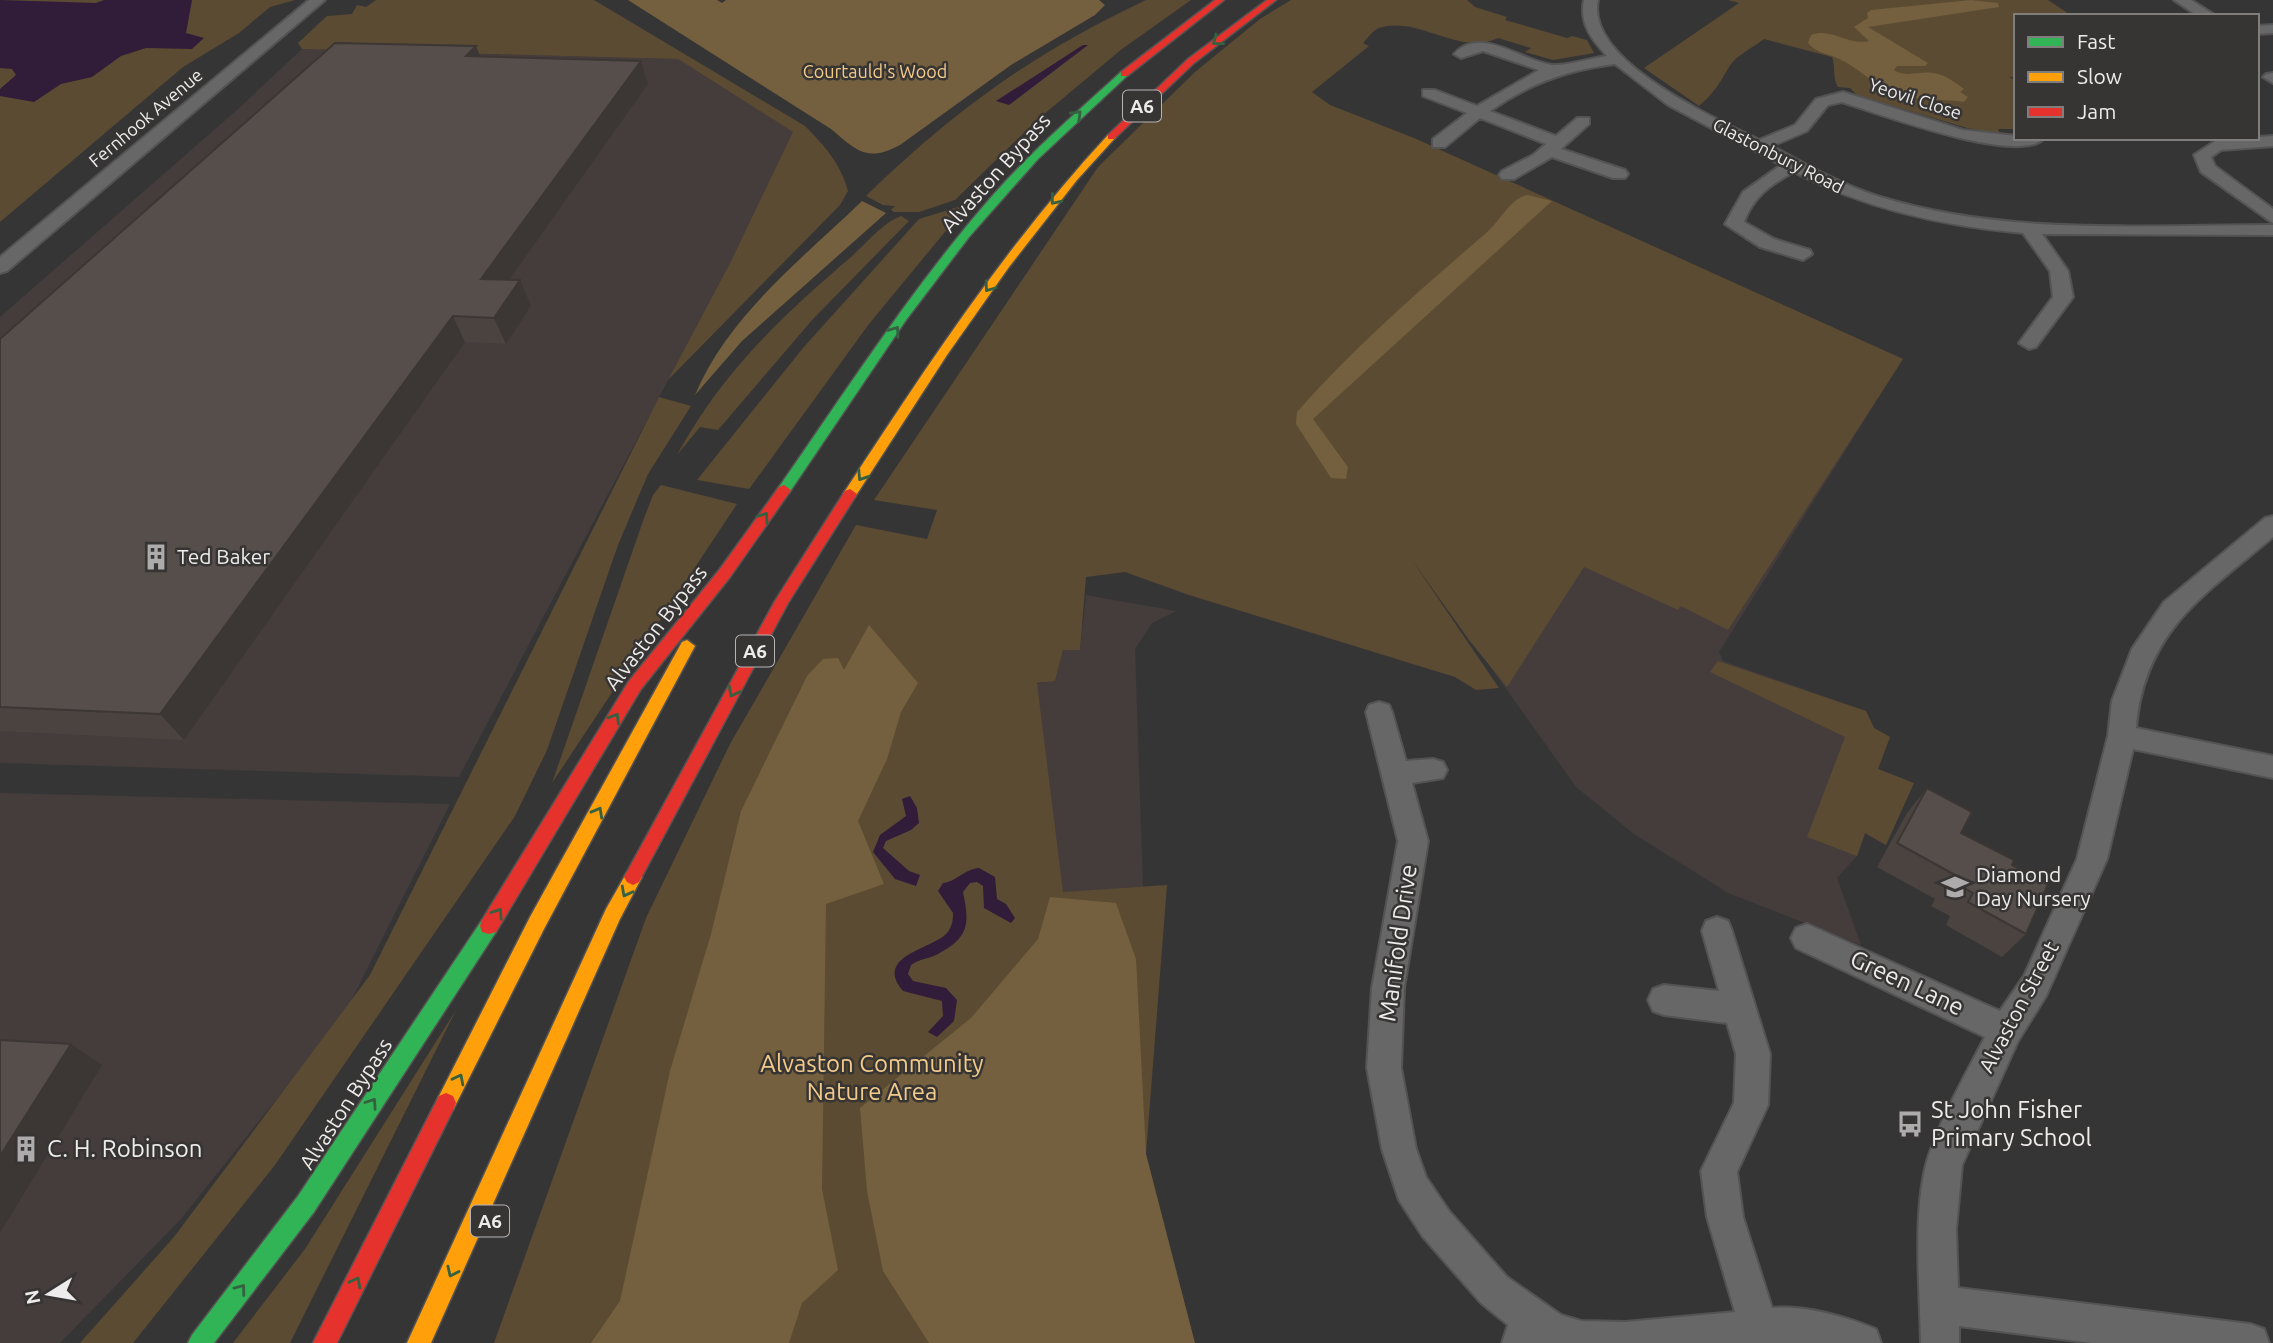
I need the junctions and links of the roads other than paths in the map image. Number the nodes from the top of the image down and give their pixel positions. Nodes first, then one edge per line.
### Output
1 (318, 0) edge
2 (1220, 0) edge
3 (1272, 0) edge
4 (2181, 0) edge
5 (1585, 1) edge
6 (2206, 14) edge
7 (1461, 54) dead end
8 (1618, 59) junction
9 (1553, 70) junction
10 (1429, 93) dead end
11 (1460, 103) joint
12 (1478, 113) junction
13 (1583, 121) dead end
14 (2014, 139) edge
15 (2273, 141) edge
16 (1439, 143) dead end
17 (1552, 146) junction
18 (1758, 146) junction
19 (1792, 166) junction
20 (1619, 174) dead end
21 (1508, 175) dead end
22 (2273, 218) edge
23 (2030, 229) junction
24 (2273, 230) edge
25 (1803, 254) dead end
26 (0, 267) edge
27 (2029, 343) dead end
28 (2273, 524) edge
29 (725, 573) junction
30 (1379, 712) dead end
31 (2122, 736) junction
32 (2273, 767) edge
33 (1433, 770) dead end
34 (1395, 773) junction
35 (1717, 931) dead end
36 (1807, 938) dead end
37 (1664, 1000) dead end
38 (1740, 1009) junction
39 (2006, 1030) junction
40 (531, 1098) junction
41 (484, 1240) dead end
42 (1938, 1305) junction
43 (1759, 1327) junction
44 (1525, 1331) edge
45 (200, 1343) edge
46 (326, 1343) edge
47 (419, 1343) edge
48 (1862, 1343) edge
49 (1940, 1343) edge
50 (2250, 1343) edge

1 - 26 street, Fernhook Avenue
29 -> 2 highway, Alvaston Bypass / A6
3 -> 40 highway, A6
4 - 6 street
5 - 8 street, Glastonbury Road
7 - 9 street
8 - 9 street
8 - 18 street, Glastonbury Road
9 - 12 street
10 - 11 street
11 - 12 street
12 - 16 street
12 - 17 street
13 - 17 street
14 - 18 street, Yeovil Close
15 - 22 street
17 - 20 street
17 - 21 street
18 - 19 street, Glastonbury Road
19 - 23 street, Glastonbury Road
19 - 25 street
23 - 24 street, Glastonbury Road
23 - 27 street
28 - 31 street, Alvaston Street
45 -> 29 highway, Alvaston Bypass / A6
46 -> 29 highway
30 - 34 street, Manifold Drive
31 - 32 street
31 - 39 street, Alvaston Street
33 - 34 street
34 - 44 street, Manifold Drive
35 - 38 street
36 - 39 street, Green Lane
37 - 38 street
38 - 43 street
39 - 42 street, Alvaston Street
40 - 41 highway, A6
40 -> 47 highway
42 - 49 street, Alvaston Street
42 - 50 street
43 - 44 street, Manifold Drive
43 - 48 street, Manifold Drive

